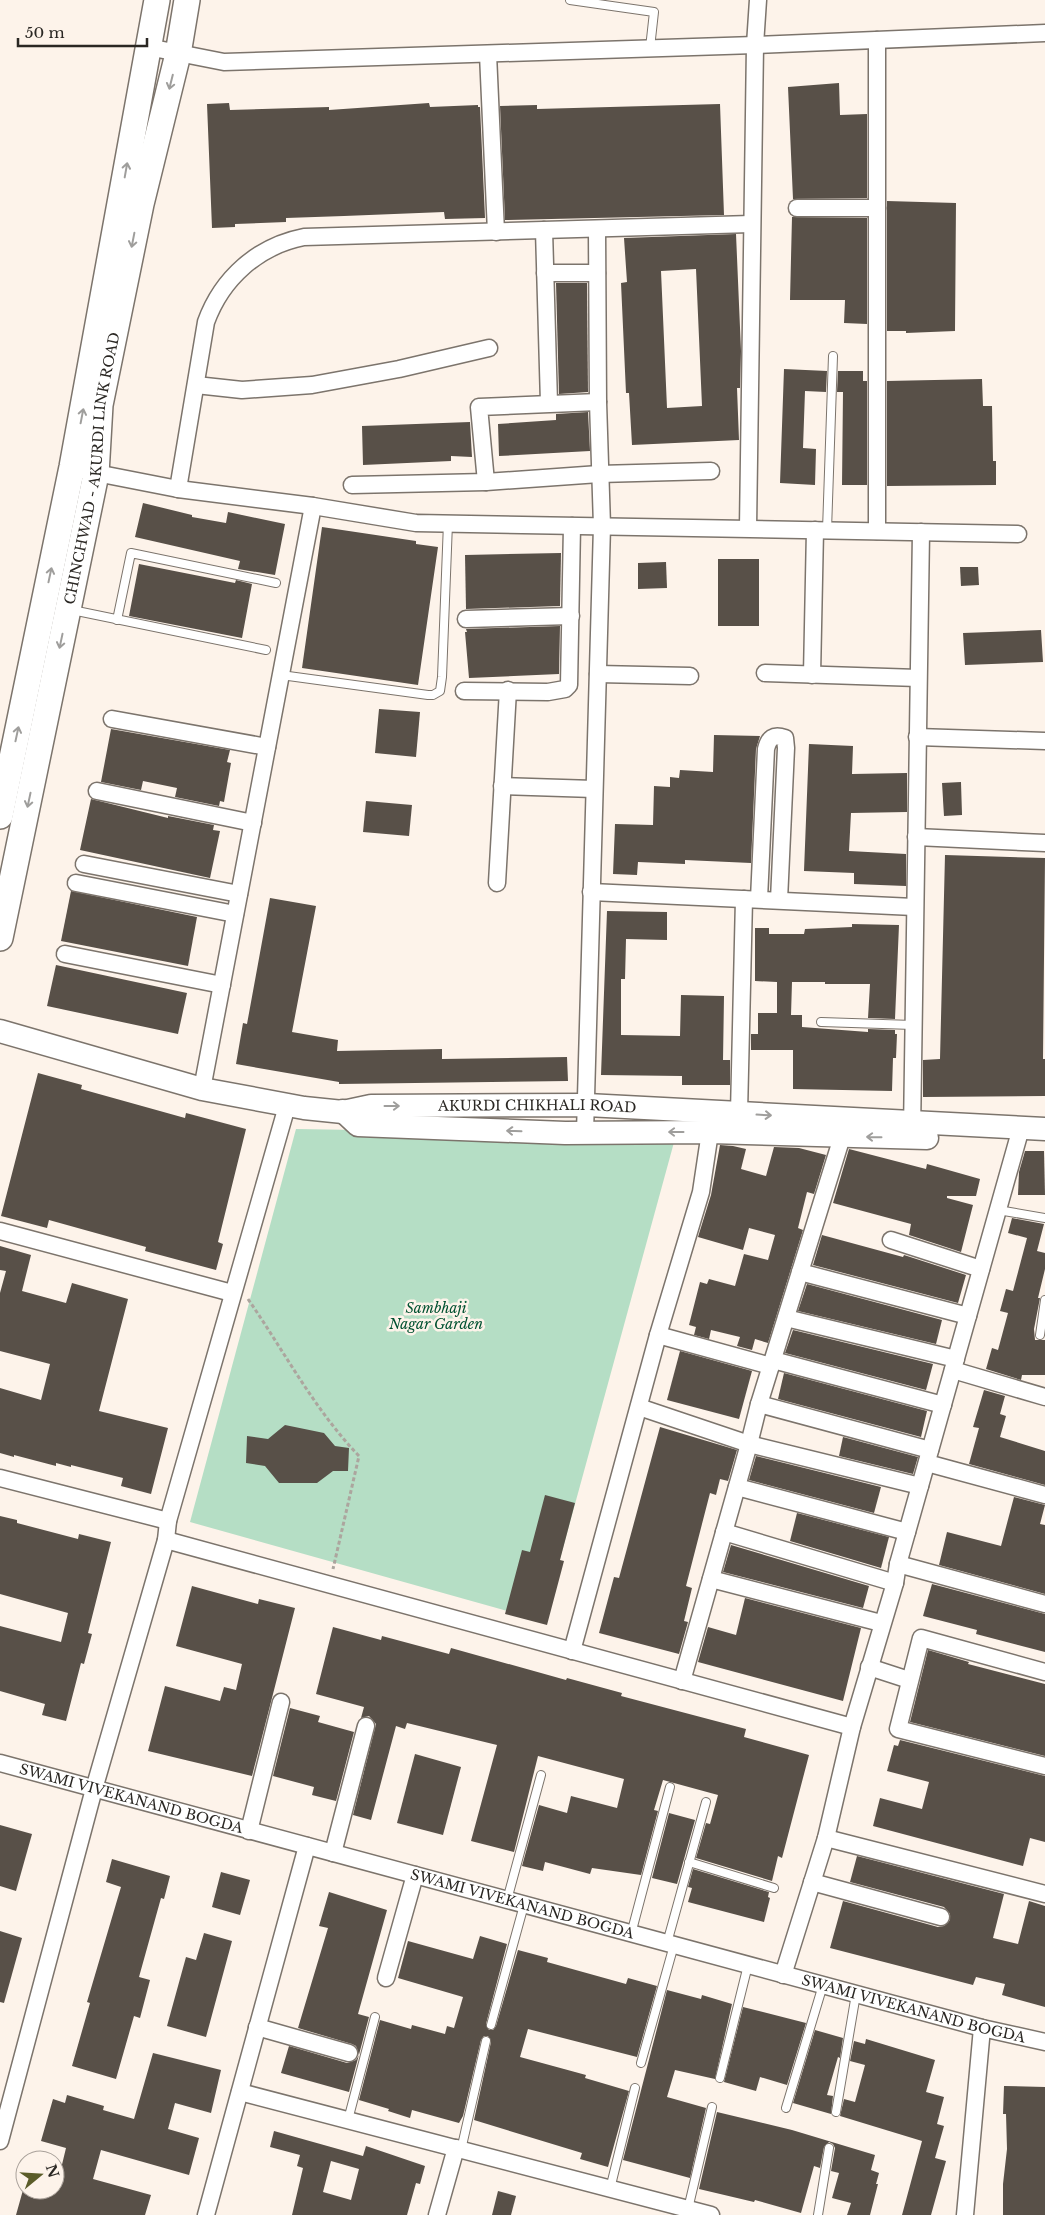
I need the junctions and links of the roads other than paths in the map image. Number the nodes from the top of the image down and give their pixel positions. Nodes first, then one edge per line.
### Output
1 (157, 0) edge
2 (187, 0) edge
3 (570, 0) edge
4 (758, 0) edge
5 (1045, 32) edge
6 (877, 40) junction
7 (754, 45) junction
8 (148, 47) junction
9 (650, 49) junction
10 (178, 54) junction
11 (488, 54) junction
12 (797, 208) dead end
13 (877, 208) junction
14 (751, 224) junction
15 (597, 229) junction
16 (544, 230) junction
17 (496, 232) junction
18 (545, 273) junction
19 (597, 273) junction
20 (489, 348) dead end
21 (833, 356) dead end
22 (196, 385) junction
23 (598, 402) junction
24 (549, 403) junction
25 (72, 467) junction
26 (711, 470) dead end
27 (96, 474) junction
28 (600, 474) junction
29 (486, 482) junction
30 (352, 485) dead end
31 (178, 489) junction
32 (313, 506) junction
33 (448, 523) junction
34 (572, 526) junction
35 (602, 526) junction
36 (748, 528) junction
37 (821, 530) junction
38 (877, 531) junction
39 (921, 532) junction
40 (1018, 534) dead end
41 (276, 583) dead end
42 (68, 610) junction
43 (571, 616) junction
44 (466, 619) dead end
45 (117, 620) junction
46 (266, 650) dead end
47 (765, 673) dead end
48 (598, 674) junction
49 (812, 675) junction
50 (281, 676) junction
51 (690, 676) dead end
52 (918, 678) junction
53 (508, 690) junction
54 (464, 691) dead end
55 (112, 719) dead end
56 (918, 737) junction
57 (1045, 741) edge
58 (267, 747) junction
59 (502, 786) junction
60 (594, 789) junction
61 (97, 791) dead end
62 (0, 816) edge
63 (253, 823) junction
64 (916, 837) junction
65 (1045, 842) edge
66 (84, 864) dead end
67 (76, 883) dead end
68 (497, 883) dead end
69 (591, 892) junction
70 (239, 894) junction
71 (751, 899) junction
72 (779, 900) junction
73 (914, 907) junction
74 (235, 914) junction
75 (0, 938) edge
76 (65, 954) dead end
77 (222, 985) junction
78 (821, 1022) dead end
79 (913, 1025) junction
80 (0, 1031) edge
81 (202, 1089) junction
82 (587, 1105) junction
83 (287, 1106) junction
84 (343, 1112) junction
85 (739, 1114) junction
86 (708, 1122) junction
87 (1045, 1128) edge
88 (912, 1130) junction
89 (584, 1133) junction
90 (1019, 1135) junction
91 (842, 1137) junction
92 (1045, 1143) edge
93 (998, 1210) junction
94 (1045, 1218) edge
95 (0, 1231) edge
96 (891, 1240) dead end
97 (981, 1268) junction
98 (800, 1272) junction
99 (234, 1287) junction
100 (1045, 1300) edge
101 (968, 1316) junction
102 (786, 1318) junction
103 (658, 1335) junction
104 (1040, 1335) dead end
105 (772, 1363) junction
106 (954, 1365) junction
107 (1045, 1397) edge
108 (759, 1404) junction
109 (943, 1405) junction
110 (638, 1407) junction
111 (749, 1444) junction
112 (928, 1456) junction
113 (0, 1478) edge
114 (920, 1486) junction
115 (737, 1487) junction
116 (1045, 1495) edge
117 (168, 1521) junction
118 (724, 1532) junction
119 (907, 1532) junction
120 (166, 1540) junction
121 (898, 1564) junction
122 (711, 1579) junction
123 (895, 1583) junction
124 (1045, 1604) edge
125 (881, 1623) junction
126 (572, 1651) junction
127 (869, 1667) junction
128 (1045, 1672) edge
129 (909, 1680) junction
130 (682, 1681) junction
131 (281, 1702) dead end
132 (366, 1726) dead end
133 (852, 1727) junction
134 (0, 1763) edge
135 (1045, 1766) edge
136 (541, 1775) dead end
137 (670, 1787) dead end
138 (94, 1788) junction
139 (706, 1802) dead end
140 (249, 1830) junction
141 (826, 1838) junction
142 (307, 1846) junction
143 (333, 1853) junction
144 (689, 1862) junction
145 (415, 1875) junction
146 (812, 1882) junction
147 (774, 1888) dead end
148 (1045, 1894) edge
149 (507, 1900) junction
150 (524, 1905) junction
151 (942, 1918) dead end
152 (631, 1934) junction
153 (670, 1944) junction
154 (748, 1965) junction
155 (783, 1974) junction
156 (386, 1978) dead end
157 (823, 1985) junction
158 (856, 1994) junction
159 (375, 2017) dead end
160 (491, 2026) dead end
161 (257, 2027) junction
162 (982, 2028) junction
163 (486, 2042) dead end
164 (1045, 2042) edge
165 (349, 2053) dead end
166 (641, 2063) dead end
167 (720, 2078) dead end
168 (635, 2088) dead end
169 (240, 2092) junction
170 (712, 2107) dead end
171 (786, 2108) dead end
172 (836, 2112) dead end
173 (348, 2120) junction
174 (0, 2141) edge
175 (828, 2148) dead end
176 (458, 2149) junction
177 (610, 2189) junction
178 (688, 2209) junction
179 (206, 2215) edge
180 (437, 2215) edge
181 (711, 2215) edge
182 (818, 2215) edge
183 (965, 2215) edge

1 - 8 main road, CHINCHWAD - AKURDI LINK ROAD
2 - 10 main road, CHINCHWAD - AKURDI LINK ROAD
3 - 9 lane
4 - 7 street
5 - 6 street
6 - 7 street
6 - 13 street
7 - 9 street
7 - 14 street
8 - 10 street
25 -> 8 main road, CHINCHWAD - AKURDI LINK ROAD
9 - 11 street
10 - 11 street
10 -> 27 main road, CHINCHWAD - AKURDI LINK ROAD
11 - 17 street
12 - 13 street
13 - 38 street
14 - 15 street
14 - 36 street
15 - 16 street
15 - 19 street
16 - 17 street
16 - 18 street
17 - 22 street
18 - 19 street
18 - 24 street
19 - 23 street
20 - 22 street
21 - 37 lane
22 - 31 street
23 - 24 street
23 - 28 street
24 - 29 street
25 - 27 street
62 -> 25 main road, CHINCHWAD - AKURDI LINK ROAD
26 - 28 street
27 - 31 street
27 - 42 main road, CHINCHWAD - AKURDI LINK ROAD
28 - 29 street
28 - 35 street
29 - 30 street
31 - 32 street
32 - 33 street
32 - 50 street
33 - 34 street
33 - 50 lane
34 - 35 street
34 - 43 street
35 - 36 street
35 - 48 street
36 - 37 street
37 - 38 street
37 - 49 street
38 - 39 street
39 - 40 street
39 - 52 street
41 - 45 lane
42 - 45 lane
42 -> 75 main road, CHINCHWAD - AKURDI LINK ROAD
43 - 44 street
43 - 53 street
45 - 46 lane
47 - 49 street
48 - 51 street
48 - 60 street
49 - 52 street
50 - 58 street
52 - 56 street
53 - 54 street
53 - 59 street
55 - 58 street
56 - 57 street
56 - 64 street
58 - 63 street
59 - 60 street
59 - 68 street
60 - 69 street
61 - 63 street
63 - 70 street
64 - 65 street
64 - 73 street
66 - 70 street
67 - 74 street
69 - 71 street
69 - 82 street
70 - 74 street
71 - 72 street
71 - 72 street
71 - 85 street
72 - 73 street
73 - 79 street
74 - 77 street
76 - 77 street
77 - 81 street
78 - 79 lane
79 - 88 street
80 - 81 main road, AKURDI CHIKHALI ROAD
81 - 83 main road, AKURDI CHIKHALI ROAD
84 -> 82 main road, AKURDI CHIKHALI ROAD
82 - 86 main road, AKURDI CHIKHALI ROAD
82 - 89 street
83 - 84 main road, AKURDI CHIKHALI ROAD
83 - 99 street
89 -> 84 main road
85 - 86 main road, AKURDI CHIKHALI ROAD
85 -> 88 main road, AKURDI CHIKHALI ROAD
86 -> 89 main road
86 - 91 main road
86 - 103 street
87 - 90 main road
88 - 90 main road
88 -> 91 main road
90 - 92 main road
90 - 93 street
91 - 98 street
93 - 94 lane
93 - 97 street
95 - 99 street
96 - 97 street
97 - 101 street
98 - 101 street
98 - 102 street
99 - 117 street
100 - 104 lane
101 - 106 street
102 - 105 street
102 - 106 street
103 - 105 street
103 - 110 street
105 - 108 street
105 - 109 street
106 - 107 street
106 - 109 street
108 - 111 street
108 - 112 street
109 - 112 street
110 - 111 street
110 - 126 street
111 - 114 street
111 - 115 street
112 - 114 street
112 - 116 street
113 - 117 street
114 - 119 street
115 - 118 street
115 - 119 street
117 - 120 street
118 - 122 street
118 - 123 street
119 - 121 street
120 - 126 street
120 - 138 street
121 - 123 street
121 - 124 street
122 - 125 street
122 - 130 street
123 - 125 street
125 - 127 street
126 - 130 street
127 - 129 street
127 - 133 street
128 - 129 street
129 - 135 street
130 - 133 street
131 - 140 street
132 - 143 street
133 - 141 street
134 - 138 street, SWAMI VIVEKANAND BOGDA
136 - 149 lane
137 - 152 lane
138 - 140 street, SWAMI VIVEKANAND BOGDA
138 - 174 street
139 - 144 lane
140 - 142 street, SWAMI VIVEKANAND BOGDA
141 - 146 street
141 - 148 street
142 - 143 street, SWAMI VIVEKANAND BOGDA
142 - 161 street
143 - 145 street, SWAMI VIVEKANAND BOGDA
144 - 147 lane
144 - 153 lane
145 - 149 street, SWAMI VIVEKANAND BOGDA
145 - 156 street
146 - 151 street
146 - 155 street
149 - 150 street, SWAMI VIVEKANAND BOGDA
150 - 152 street, SWAMI VIVEKANAND BOGDA
150 - 160 lane
152 - 153 street, SWAMI VIVEKANAND BOGDA
153 - 154 street, SWAMI VIVEKANAND BOGDA
153 - 166 lane
154 - 155 street, SWAMI VIVEKANAND BOGDA
154 - 167 lane
155 - 157 street, SWAMI VIVEKANAND BOGDA
157 - 158 street, SWAMI VIVEKANAND BOGDA
157 - 171 lane
158 - 162 street, SWAMI VIVEKANAND BOGDA
158 - 172 lane
159 - 173 lane
161 - 165 street
161 - 169 street
162 - 164 street, SWAMI VIVEKANAND BOGDA
162 - 183 street
163 - 176 lane
168 - 177 lane
169 - 173 street
169 - 179 street
170 - 178 lane
173 - 176 street
175 - 182 lane
176 - 177 street
176 - 180 street
177 - 178 street
178 - 181 street

